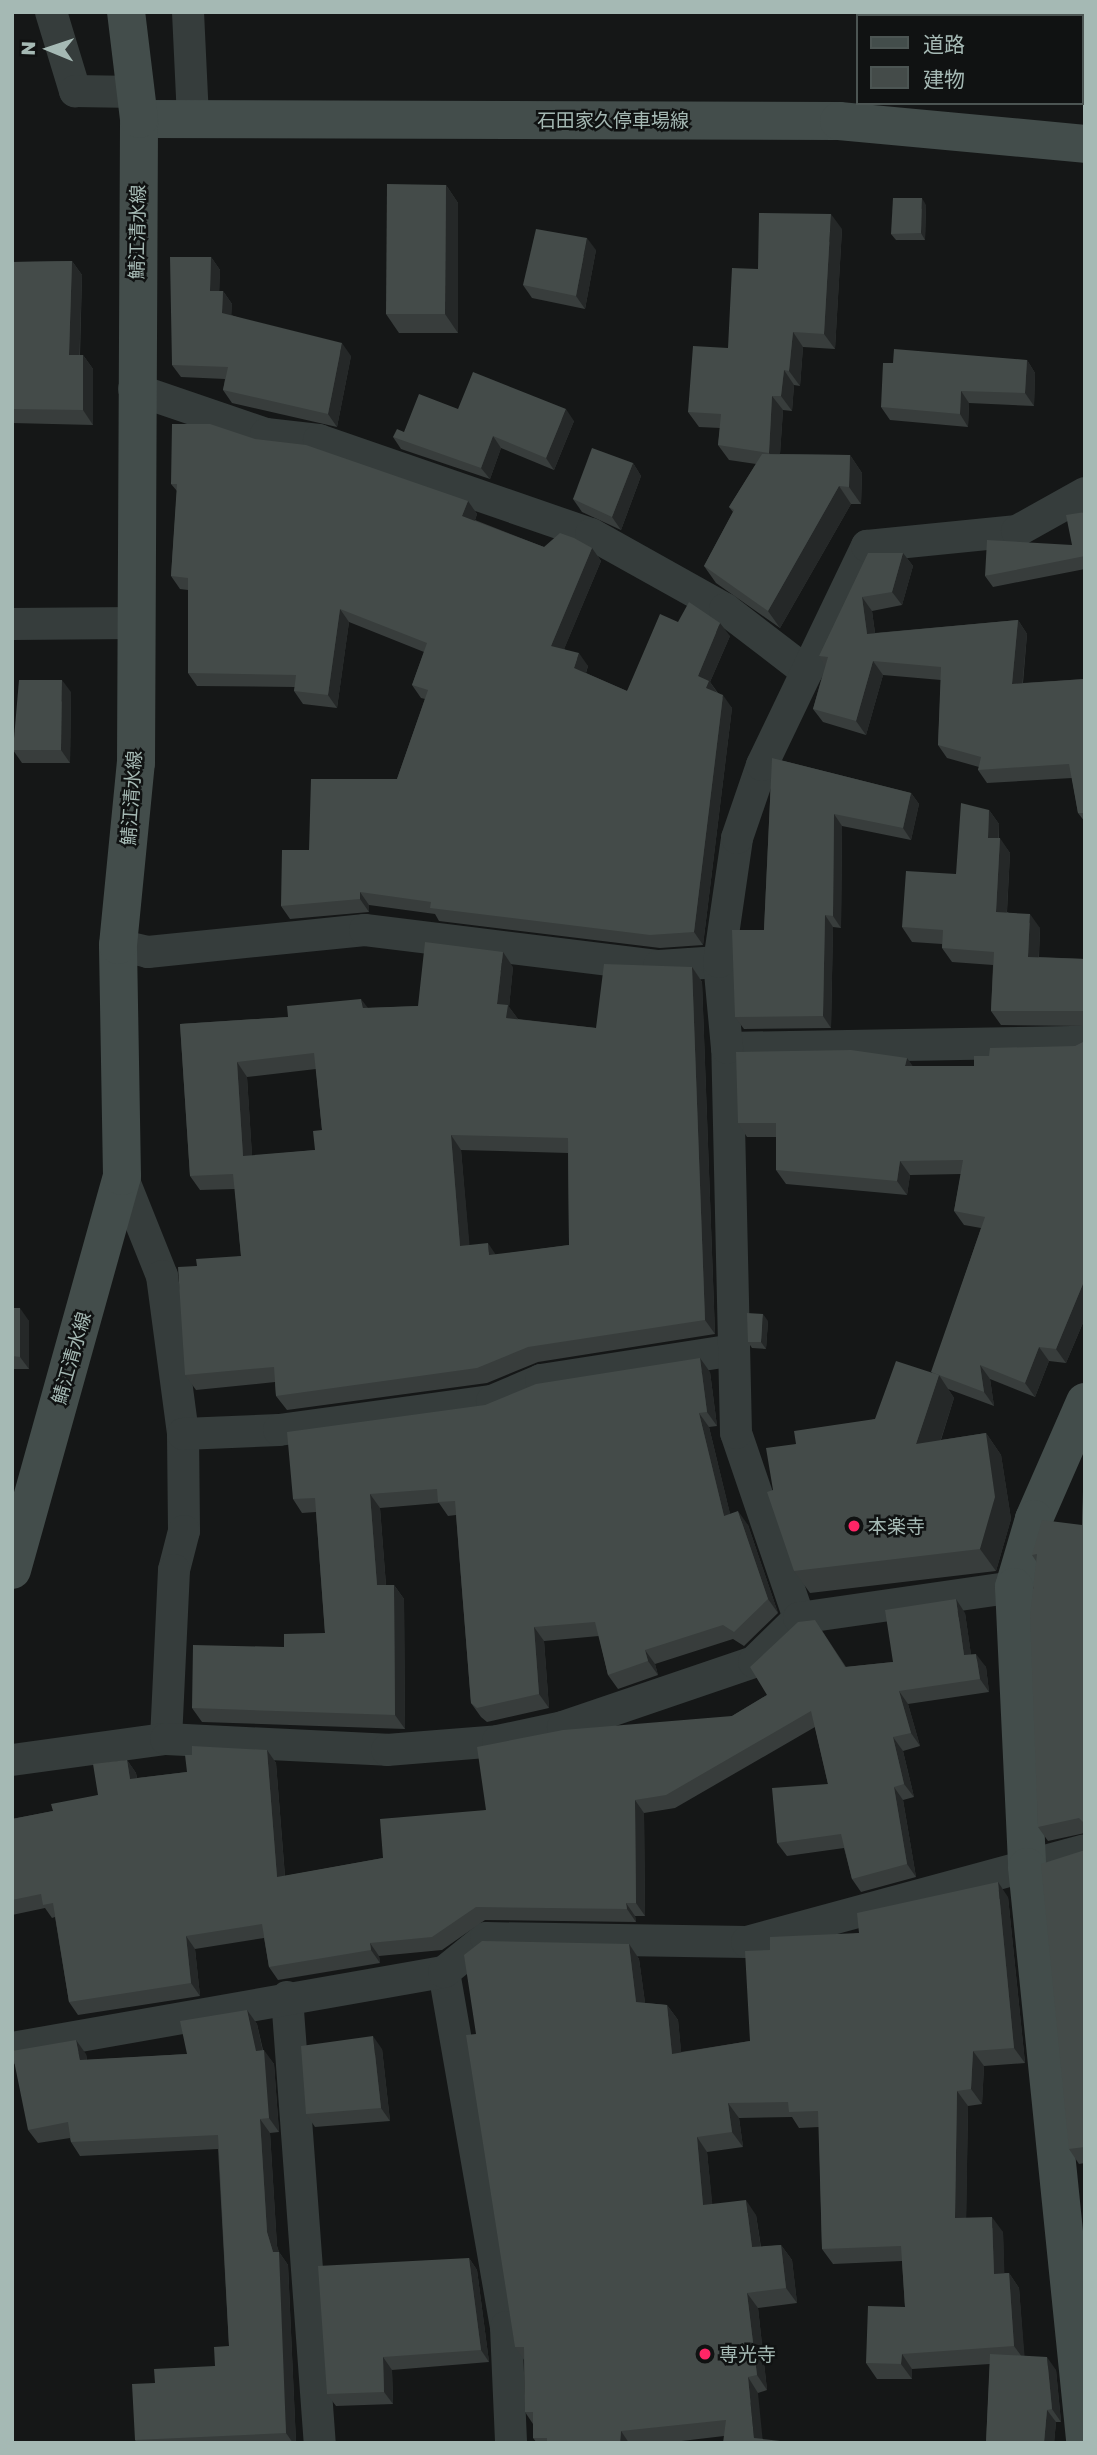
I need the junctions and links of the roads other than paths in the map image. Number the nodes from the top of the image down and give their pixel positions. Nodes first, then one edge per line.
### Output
1 (51, 12) edge
2 (126, 12) edge
3 (188, 12) edge
4 (138, 105) junction
5 (193, 119) junction
6 (1085, 144) edge
7 (134, 389) junction
8 (1085, 493) edge
9 (135, 623) junction
10 (12, 624) edge
11 (807, 672) junction
12 (118, 945) junction
13 (719, 962) junction
14 (1085, 1042) edge
15 (727, 1048) junction
16 (122, 1176) junction
17 (734, 1350) junction
18 (1085, 1402) edge
19 (183, 1434) junction
20 (12, 1570) edge
21 (1014, 1587) junction
22 (799, 1618) junction
23 (166, 1739) junction
24 (12, 1760) edge
25 (1085, 1850) edge
26 (1027, 1867) junction
27 (444, 1972) junction
28 (287, 1997) junction
29 (12, 2048) edge
30 (1085, 2439) edge
31 (320, 2443) edge
32 (511, 2443) edge

1 - 4 street
2 - 4 main road, 鯖江清水線
3 - 5 street
4 - 5 main road, 石田家久停車場線
4 - 7 main road, 鯖江清水線
5 - 6 main road, 石田家久停車場線
7 - 9 main road, 鯖江清水線
7 - 11 street
8 - 11 street
9 - 10 street
9 - 12 main road, 鯖江清水線
11 - 13 street
12 - 13 street
12 - 16 main road, 鯖江清水線
13 - 15 street
14 - 15 street
15 - 17 street
16 - 19 street
16 - 20 main road, 鯖江清水線
17 - 19 street
17 - 22 street
18 - 21 main road
19 - 23 street
21 - 22 street
21 - 26 main road
22 - 23 street
23 - 24 street
25 - 26 street
26 - 27 street
26 - 30 main road
27 - 28 street
27 - 32 street
28 - 29 street
28 - 31 street

